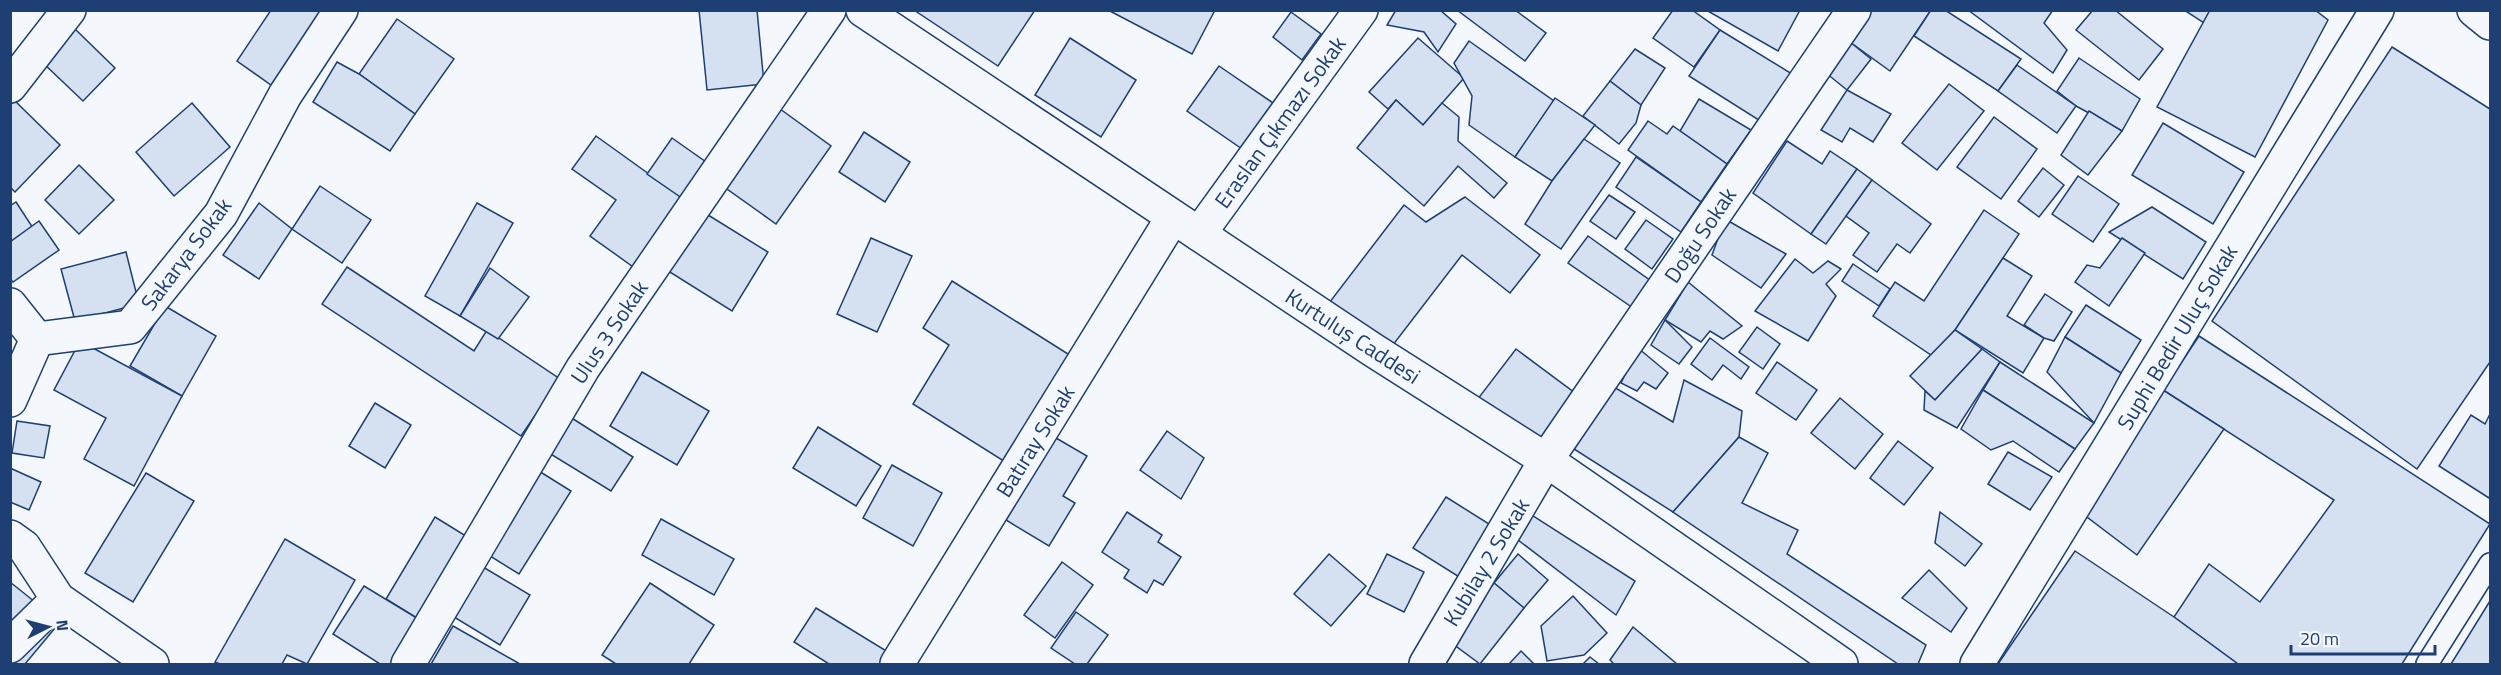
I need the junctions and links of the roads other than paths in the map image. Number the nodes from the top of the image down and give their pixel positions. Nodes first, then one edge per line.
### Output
1 (69, 10) edge
2 (341, 10) edge
3 (829, 10) edge
4 (863, 10) edge
5 (1360, 10) edge
6 (1854, 10) edge
7 (2378, 10) edge
8 (2474, 10) edge
9 (2490, 23) edge
10 (10, 86) edge
11 (1186, 226) junction
12 (10, 305) edge
13 (37, 339) junction
14 (10, 400) edge
15 (1546, 460) junction
16 (10, 537) edge
17 (2490, 564) edge
18 (58, 599) junction
19 (10, 646) edge
20 (152, 664) edge
21 (408, 664) edge
22 (897, 664) edge
23 (1426, 664) edge
24 (1840, 664) edge
25 (1977, 664) edge
26 (2427, 664) edge

1 - 10 street
2 - 13 street, Sakarya Sokak
3 - 21 street, Ulus 3 Sokak
4 - 11 street, Kurtuluş Caddesi
5 - 11 street, Eraslan Çıkmazı Sokak
6 - 15 street, Doğu Sokak
7 - 25 street, Suphi Bedir Uluç Sokak
8 - 9 street
11 - 15 street, Kurtuluş Caddesi
11 - 22 street, Batıray Sokak
12 - 13 street
13 - 14 street
15 - 23 street, Kubilay 2 Sokak
15 - 24 street, Kurtuluş Caddesi
16 - 18 street
17 - 26 lane
18 - 19 street
18 - 20 street

